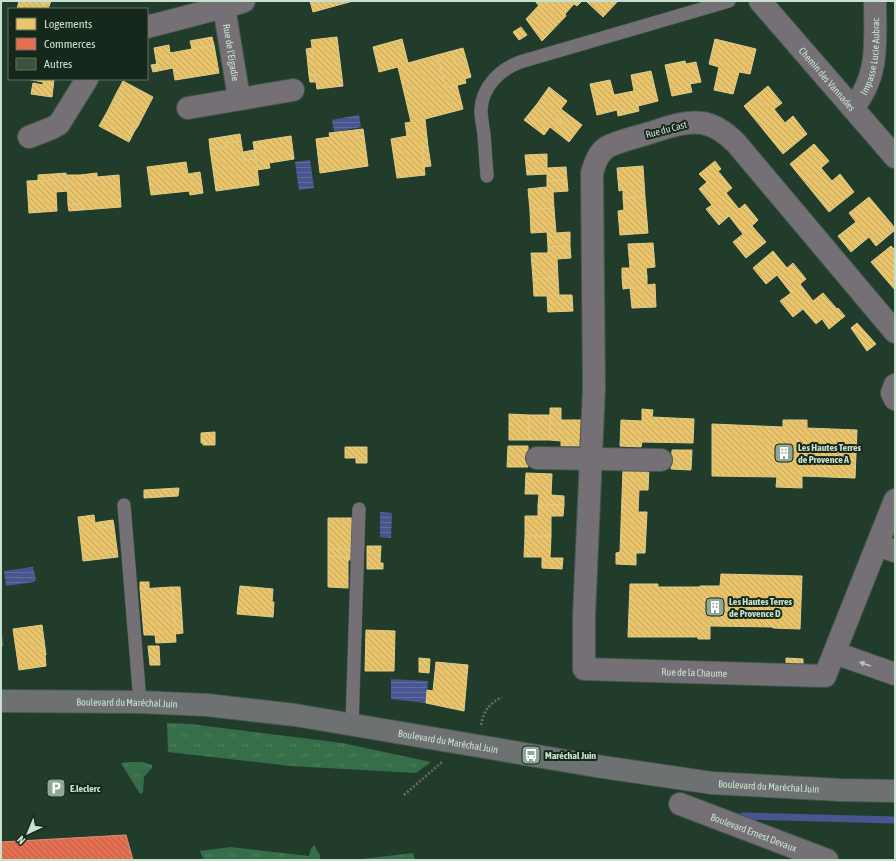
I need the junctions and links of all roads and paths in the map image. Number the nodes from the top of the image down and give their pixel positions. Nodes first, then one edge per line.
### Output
1 (729, 1) edge
2 (760, 1) edge
3 (875, 1) edge
4 (234, 4) edge
5 (148, 27) edge
6 (86, 80) edge
7 (294, 90) dead end
8 (239, 98) junction
9 (188, 108) dead end
10 (853, 108) junction
11 (29, 136) dead end
12 (895, 157) edge
13 (487, 176) dead end
14 (895, 332) edge
15 (594, 357) joint
16 (537, 458) dead end
17 (591, 459) junction
18 (661, 460) dead end
19 (895, 500) edge
20 (124, 505) dead end
21 (359, 509) dead end
22 (886, 548) edge
23 (835, 653) junction
24 (895, 674) edge
25 (502, 696) dead end
26 (1, 701) edge
27 (140, 702) junction
28 (352, 725) junction
29 (481, 727) dead end
30 (446, 759) dead end
31 (895, 791) edge
32 (404, 795) dead end
33 (680, 804) dead end
34 (827, 860) edge

1 - 13 lane
2 - 10 street, Chemin des Vannades
3 - 10 street, Impasse Lucie Aubrac
4 - 5 street, Rue de l'Eigadie
4 - 8 street, Rue de l'Eigadie
6 - 11 street
7 - 8 street
8 - 9 street
10 - 12 street, Chemin des Vannades
14 - 15 street, Rue du Cast
15 - 17 street, Rue de la Chaume
16 - 17 street
17 - 18 street
17 - 23 street, Rue de la Chaume
19 - 22 street, Rue de la Chaume
20 - 27 lane
21 - 28 lane
22 - 23 street, Rue de la Chaume
24 -> 23 street
25 - 29 path
26 - 27 main road, Boulevard du Maréchal Juin
27 - 28 main road, Boulevard du Maréchal Juin
28 - 31 main road, Boulevard du Maréchal Juin
30 - 32 path
33 - 34 street, Boulevard Ernest Devaux

